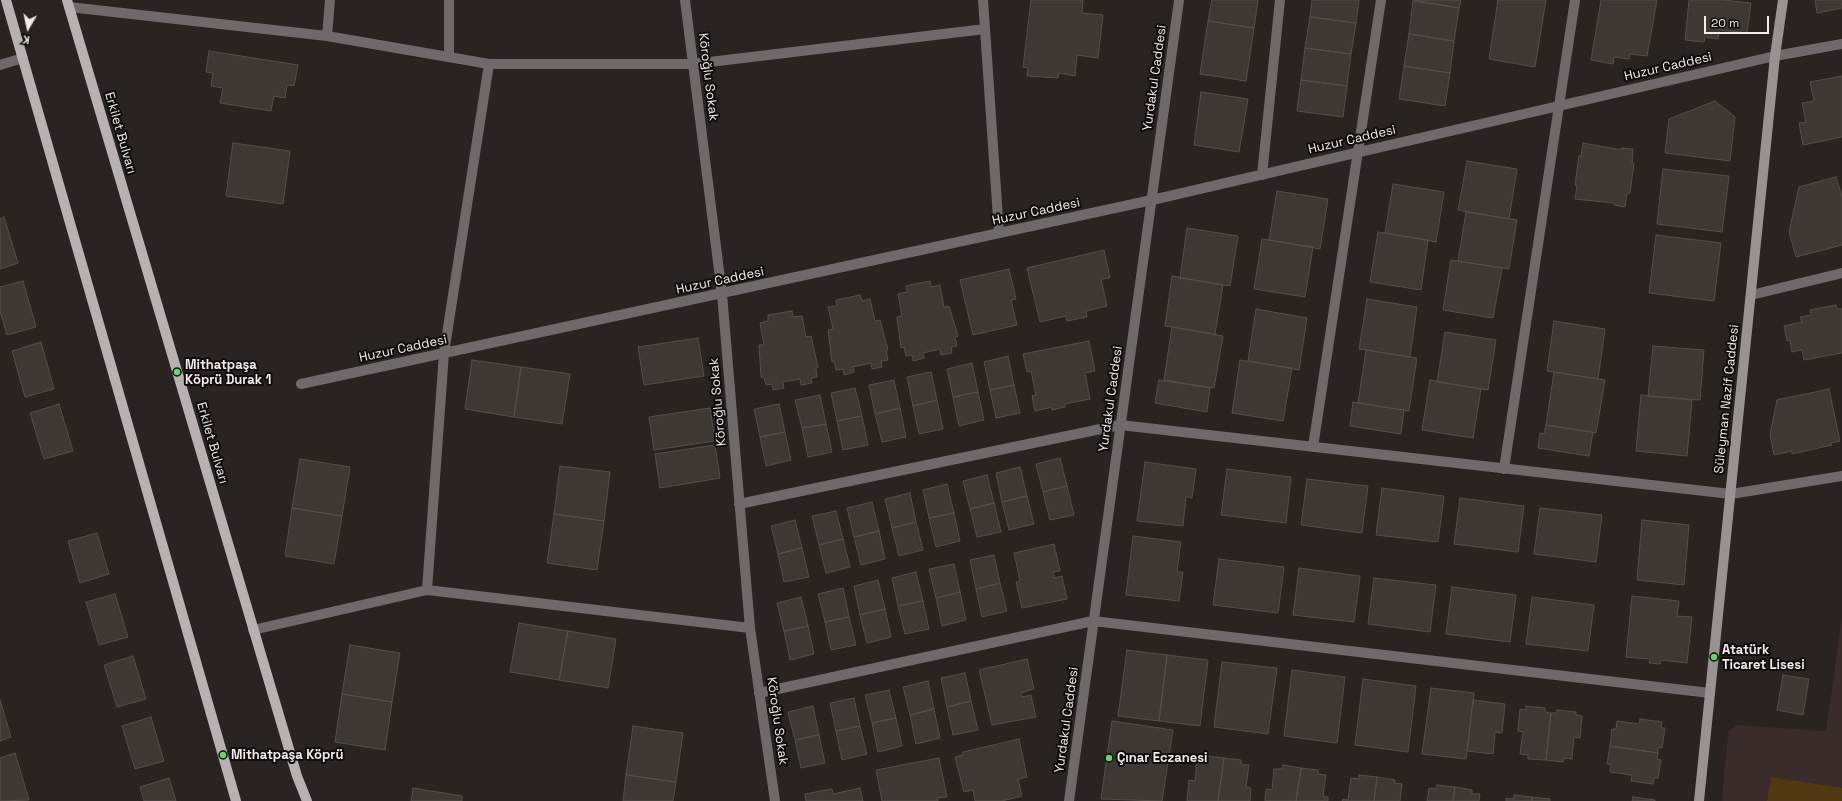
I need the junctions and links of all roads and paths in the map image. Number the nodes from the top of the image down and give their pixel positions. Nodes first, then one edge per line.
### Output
1 (6, 0) edge
2 (330, 0) edge
3 (449, 0) edge
4 (686, 0) edge
5 (983, 0) edge
6 (1179, 0) edge
7 (1280, 0) edge
8 (1381, 0) edge
9 (1575, 0) edge
10 (1783, 0) edge
11 (68, 4) edge
12 (985, 29) junction
13 (327, 36) junction
14 (1842, 44) edge
15 (1775, 56) junction
16 (449, 57) junction
17 (23, 58) junction
18 (489, 64) junction
19 (693, 64) junction
20 (0, 65) edge
21 (1561, 105) junction
22 (1358, 152) junction
23 (1262, 174) junction
24 (1152, 200) junction
25 (999, 233) junction
26 (1842, 273) edge
27 (722, 294) junction
28 (1751, 295) junction
29 (444, 353) junction
30 (301, 384) dead end
31 (1120, 425) junction
32 (1313, 447) junction
33 (1504, 469) junction
34 (1842, 476) edge
35 (1731, 494) junction
36 (739, 504) junction
37 (427, 590) junction
38 (1093, 621) junction
39 (750, 628) junction
40 (254, 630) junction
41 (759, 693) junction
42 (1710, 693) junction
43 (236, 801) edge
44 (307, 801) edge
45 (775, 801) edge
46 (1069, 801) edge
47 (1699, 801) edge

1 - 17 main road
2 - 13 street
3 - 16 street
4 - 19 street, Köroğlu Sokak
5 - 12 street
6 - 24 street, Yurdakul Caddesi
7 - 23 street
8 - 22 street
9 - 21 street
10 - 15 street, Süleyman Nazif Caddesi
11 - 13 street
11 - 40 main road, Erkilet Bulvarı
12 - 19 street
12 - 25 street
13 - 16 street
14 - 15 street, Huzur Caddesi
15 - 21 street, Huzur Caddesi
15 - 28 street, Süleyman Nazif Caddesi
16 - 18 street
17 - 20 street
17 - 43 main road
18 - 19 street
18 - 29 street
19 - 27 street, Köroğlu Sokak
21 - 22 street, Huzur Caddesi
21 - 33 street
22 - 23 street, Huzur Caddesi
22 - 32 street
23 - 24 street, Huzur Caddesi
24 - 25 street, Huzur Caddesi
24 - 31 street, Yurdakul Caddesi
25 - 27 street, Huzur Caddesi
26 - 28 street
27 - 29 street, Huzur Caddesi
27 - 36 street, Köroğlu Sokak
28 - 35 street, Süleyman Nazif Caddesi
29 - 30 street, Huzur Caddesi
29 - 37 street
31 - 32 street
31 - 36 street
31 - 38 street, Yurdakul Caddesi
32 - 33 street
33 - 35 street
34 - 35 street
35 - 42 street, Süleyman Nazif Caddesi
36 - 39 street, Köroğlu Sokak
37 - 39 street
37 - 40 street
38 - 41 street
38 - 42 street
38 - 46 street, Yurdakul Caddesi
39 - 41 street, Köroğlu Sokak
40 - 44 main road, Erkilet Bulvarı
41 - 45 street, Köroğlu Sokak
42 - 47 street, Süleyman Nazif Caddesi

